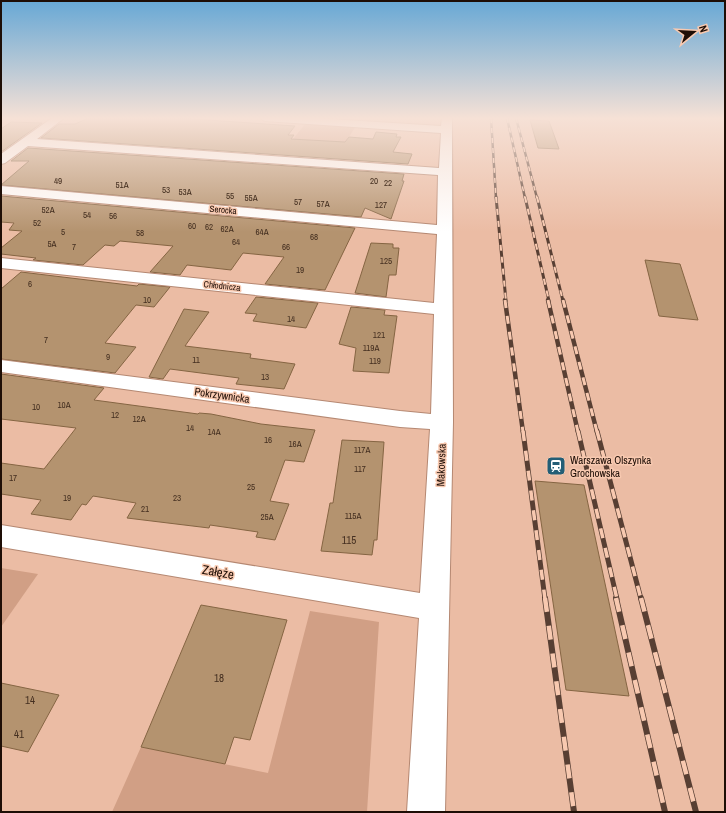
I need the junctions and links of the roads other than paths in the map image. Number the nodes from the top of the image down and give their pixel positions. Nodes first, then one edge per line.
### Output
1 (221, 156) edge
2 (446, 156) edge
3 (445, 172) junction
4 (1, 190) edge
5 (444, 230) junction
6 (1, 263) edge
7 (443, 310) junction
8 (1, 366) edge
9 (442, 422) junction
10 (1, 536) edge
11 (435, 608) junction
12 (426, 812) edge

1 - 3 street
2 - 3 street, Makowska
3 - 5 street, Makowska
4 - 5 street, Serocka
5 - 7 street, Makowska
6 - 7 street, Chłodnicza
7 - 9 street, Makowska
8 - 9 street, Pokrzywnicka
9 - 11 street, Makowska
10 - 11 street, Załęże
11 - 12 street, Makowska

